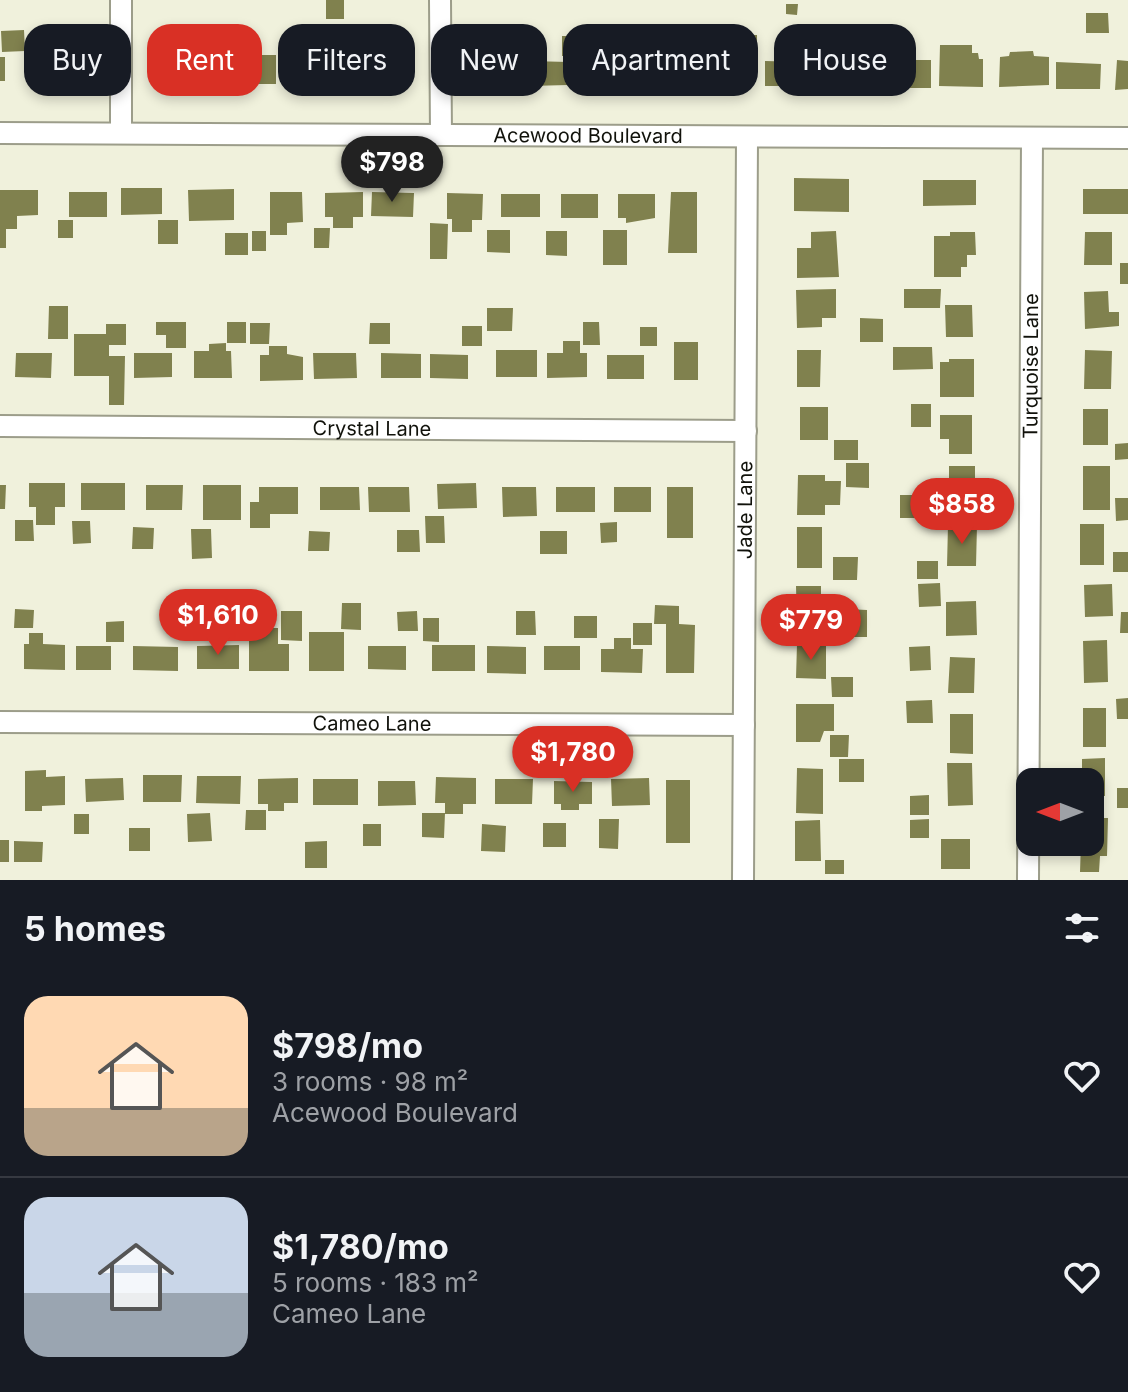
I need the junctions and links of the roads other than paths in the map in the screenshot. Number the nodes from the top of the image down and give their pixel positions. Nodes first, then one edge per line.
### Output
1 (121, 0) edge
2 (440, 0) edge
3 (121, 132) junction
4 (0, 133) edge
5 (441, 135) junction
6 (1128, 138) edge
7 (747, 139) junction
8 (1032, 139) junction
9 (0, 426) edge
10 (746, 431) junction
11 (0, 722) edge
12 (744, 725) junction
13 (743, 880) edge
14 (1028, 880) edge

1 - 3 street
2 - 5 street
3 - 4 street, Acewood Boulevard
3 - 5 street, Acewood Boulevard
5 - 7 street, Acewood Boulevard
6 - 8 street, Acewood Boulevard
7 - 8 street, Acewood Boulevard
7 - 10 street, Jade Lane
8 - 14 street, Turquoise Lane
9 - 10 street, Crystal Lane
10 - 12 street, Jade Lane
11 - 12 street, Cameo Lane
12 - 13 street, Jade Lane

